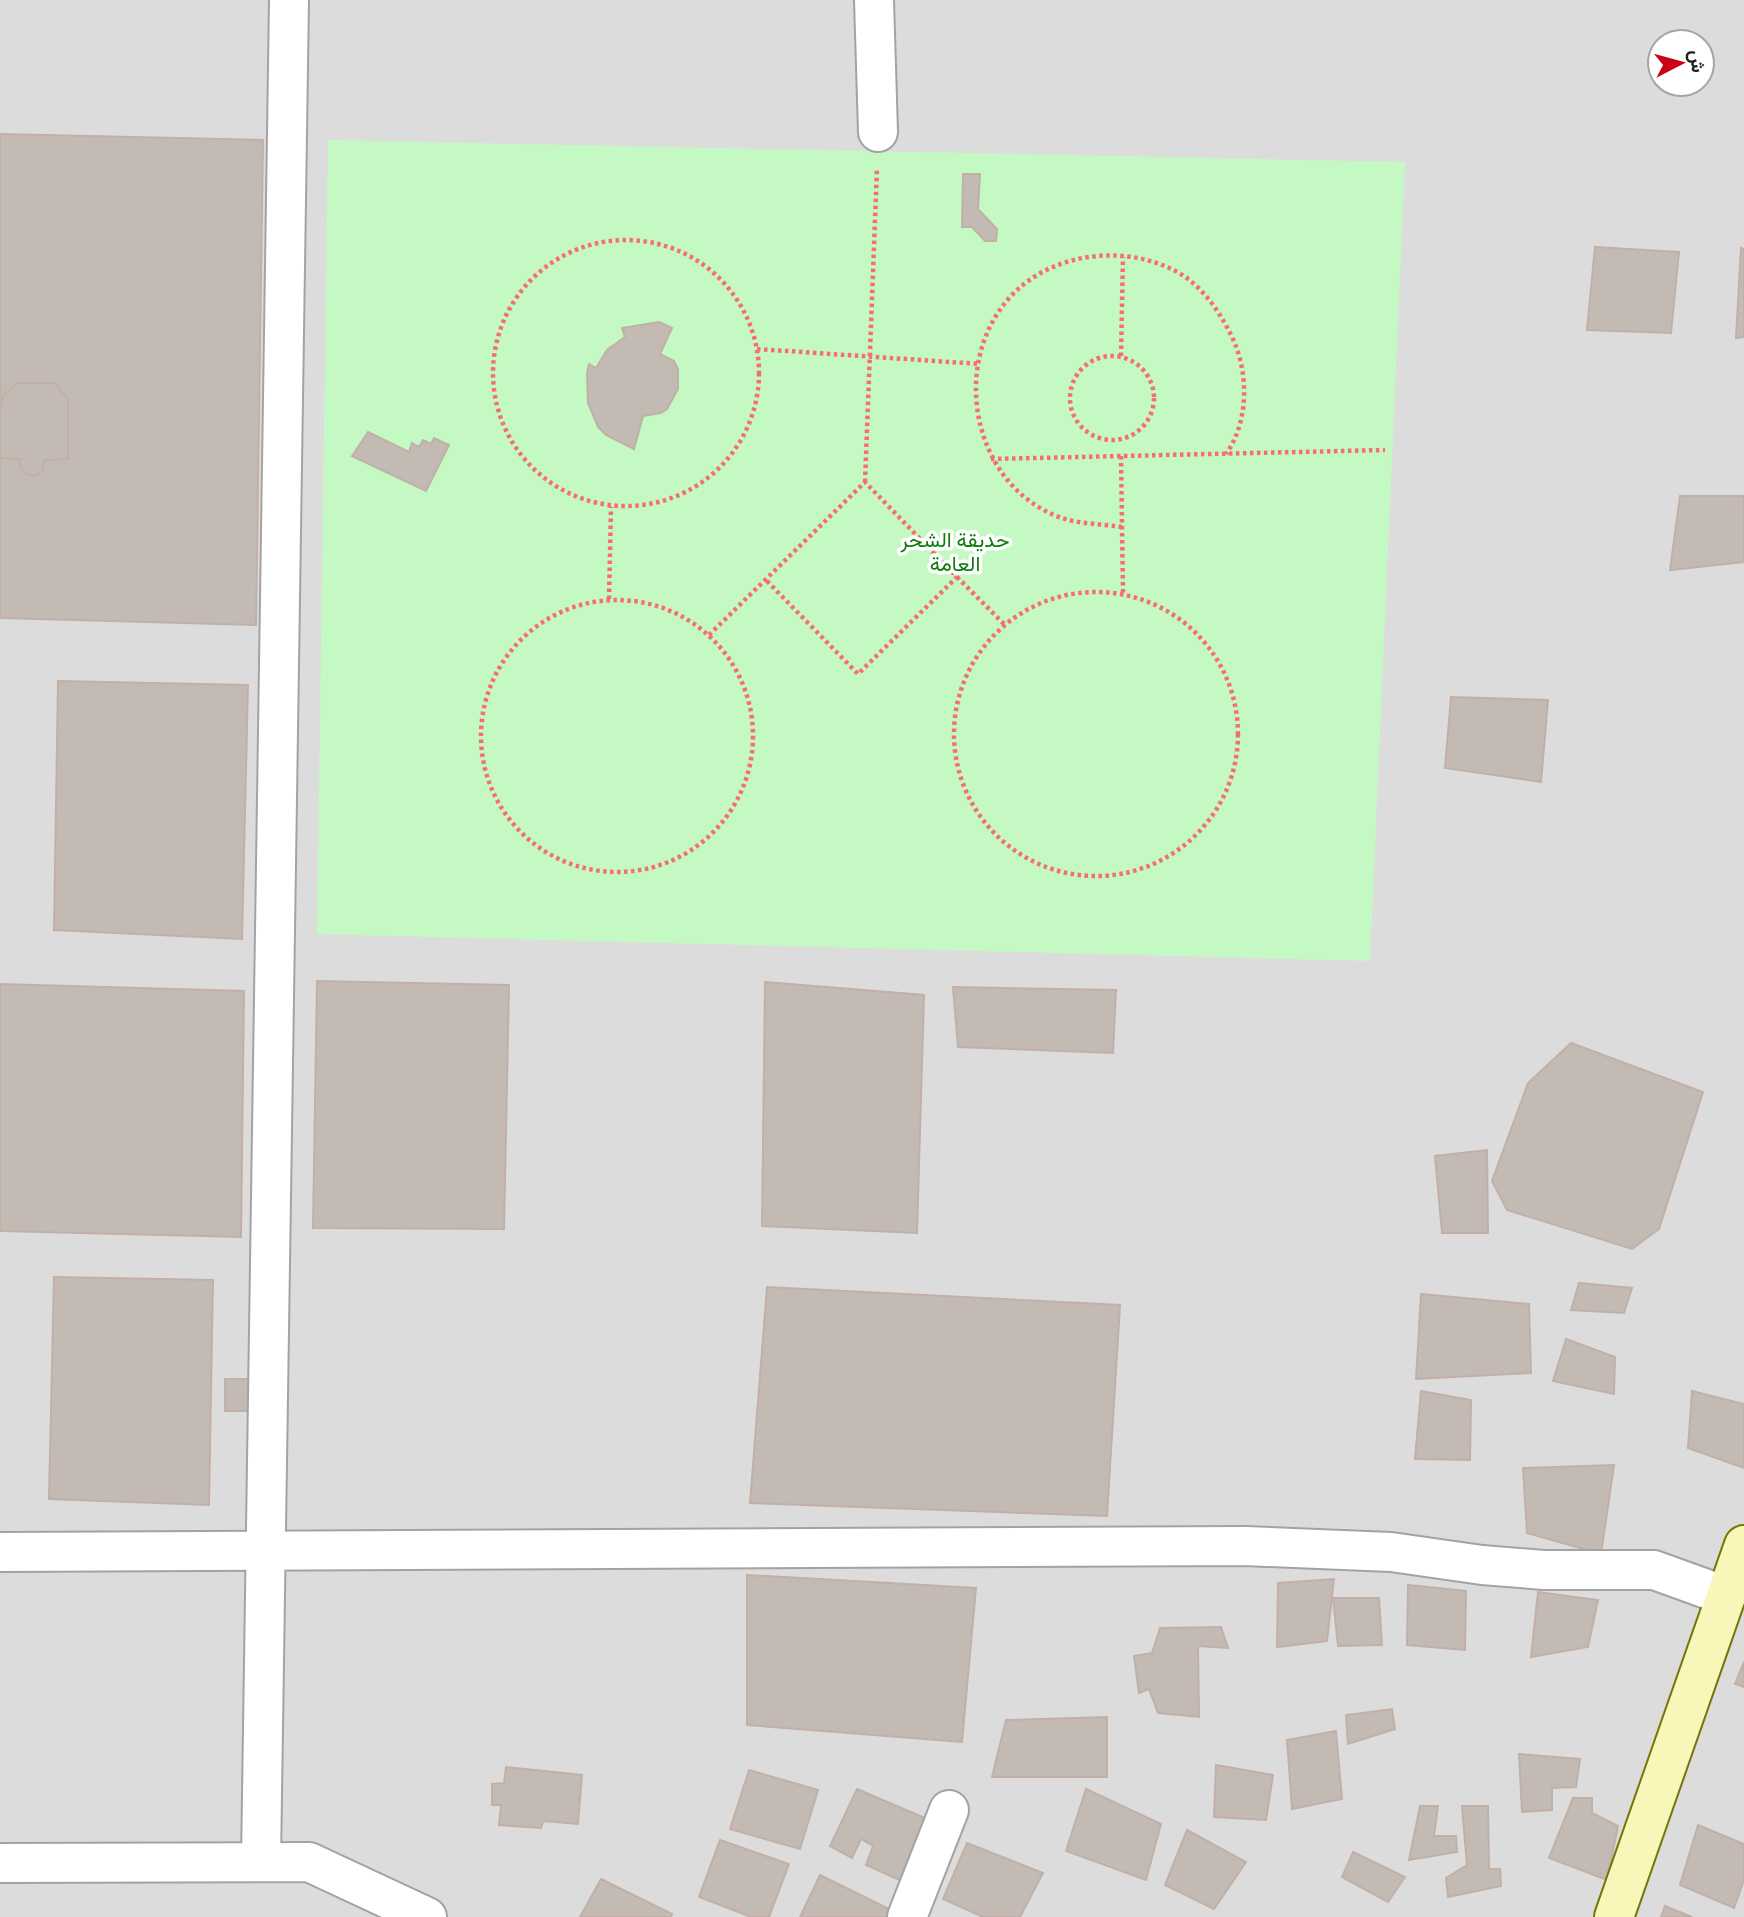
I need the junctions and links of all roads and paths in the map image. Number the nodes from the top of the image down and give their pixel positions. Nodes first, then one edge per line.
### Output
1 (289, 0) edge
2 (874, 0) edge
3 (878, 132) joint
4 (1123, 257) junction
5 (757, 349) junction
6 (870, 356) junction
7 (1121, 356) junction
8 (979, 364) junction
9 (1385, 450) dead end
10 (1226, 454) junction
11 (1121, 456) junction
12 (991, 459) junction
13 (865, 482) junction
14 (611, 507) junction
15 (1122, 527) junction
16 (957, 577) junction
17 (766, 580) junction
18 (1123, 593) junction
19 (609, 599) junction
20 (1005, 625) junction
21 (709, 635) junction
22 (1744, 1545) edge
23 (0, 1552) edge
24 (264, 1552) junction
25 (1726, 1596) junction
26 (948, 1811) dead end
27 (261, 1862) junction
28 (0, 1863) edge
29 (427, 1917) edge
30 (907, 1917) edge
31 (1614, 1917) edge

1 - 24 street
2 - 3 street
3 - 6 path
4 - 7 path
4 - 8 path
4 - 10 path
5 - 6 path
5 - 14 path
5 - 14 path
6 - 8 path
6 - 13 path
7 - 7 path
8 - 12 path
9 - 10 path
10 - 11 path
11 - 12 path
11 - 15 path
12 - 15 path
13 - 16 path
13 - 17 path
14 - 19 path
15 - 18 path
16 - 17 path
16 - 20 path
17 - 21 path
18 - 20 path
18 - 20 path
19 - 21 path
19 - 21 path
22 - 25 street
23 - 24 street
24 - 25 street
24 - 27 street
25 - 31 street
26 - 30 street
27 - 28 street
27 - 29 street

